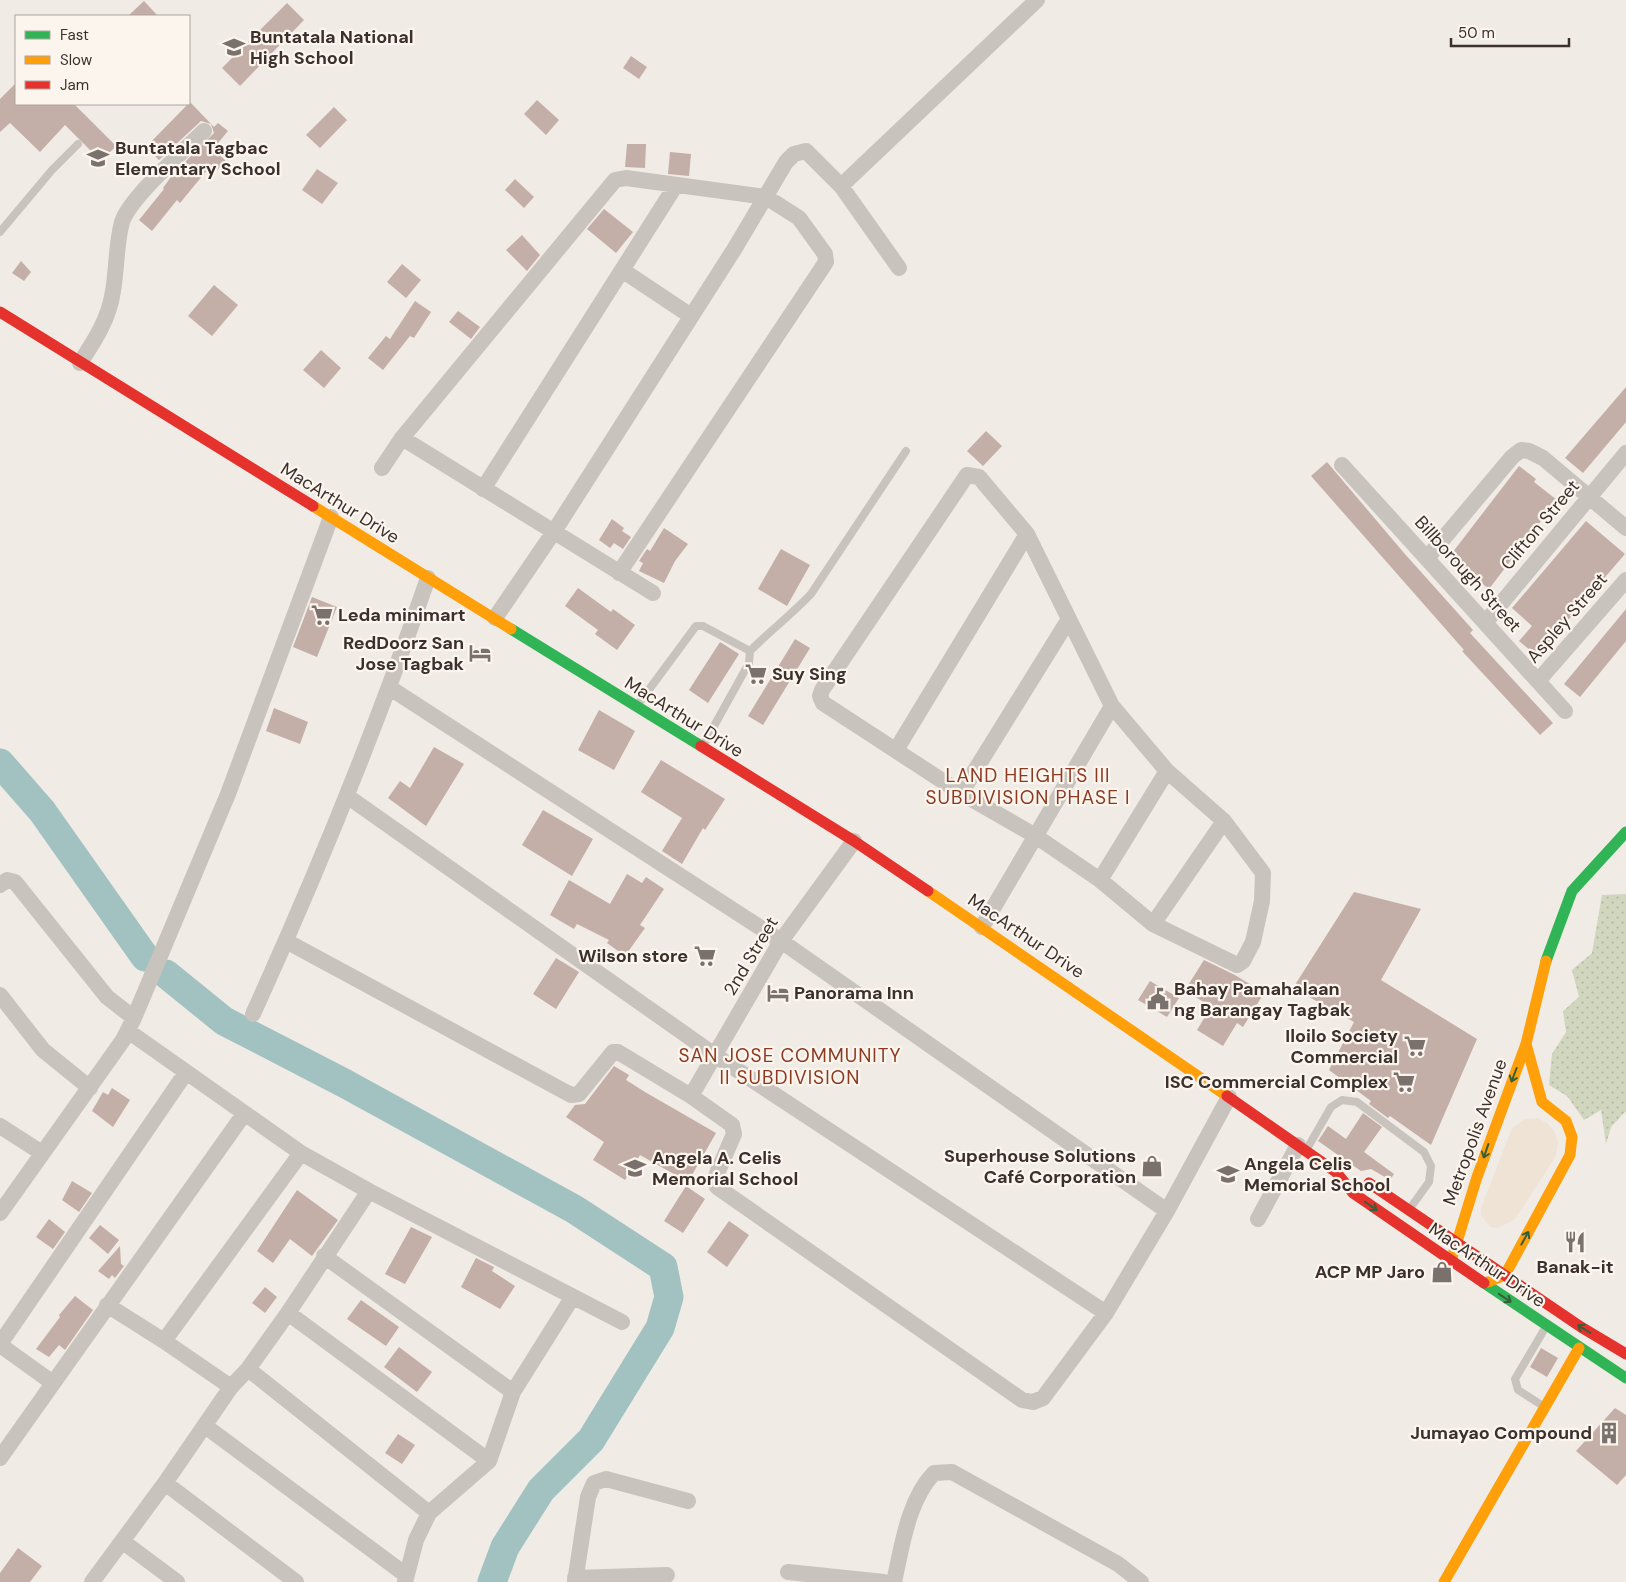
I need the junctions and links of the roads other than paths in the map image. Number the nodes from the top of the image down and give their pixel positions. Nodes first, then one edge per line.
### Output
1 (1036, 0) edge
2 (204, 131) dead end
3 (78, 144) dead end
4 (676, 185) junction
5 (841, 186) junction
6 (766, 197) junction
7 (0, 232) edge
8 (899, 268) dead end
9 (622, 270) junction
10 (0, 312) edge
11 (691, 316) junction
12 (80, 363) junction
13 (402, 438) junction
14 (906, 451) dead end
15 (1626, 453) edge
16 (1342, 465) dead end
17 (382, 468) dead end
18 (483, 489) junction
19 (1590, 496) junction
20 (331, 517) junction
21 (1626, 528) edge
22 (553, 533) junction
23 (1026, 534) junction
24 (1427, 558) junction
25 (619, 573) junction
26 (428, 578) junction
27 (1626, 580) edge
28 (653, 593) dead end
29 (495, 618) junction
30 (1069, 619) junction
31 (1485, 622) junction
32 (750, 651) junction
33 (1538, 681) junction
34 (390, 688) junction
35 (1112, 706) junction
36 (636, 707) junction
37 (1565, 711) dead end
38 (702, 748) junction
39 (896, 750) junction
40 (1167, 770) junction
41 (961, 793) junction
42 (347, 796) junction
43 (1224, 821) junction
44 (1626, 832) edge
45 (1034, 835) junction
46 (854, 841) junction
47 (1100, 880) junction
48 (0, 885) edge
49 (1153, 924) junction
50 (982, 927) junction
51 (286, 941) junction
52 (781, 941) junction
53 (0, 995) edge
54 (253, 1014) dead end
55 (131, 1024) junction
56 (1526, 1044) junction
57 (716, 1056) junction
58 (185, 1074) junction
59 (90, 1088) junction
60 (691, 1096) junction
61 (1229, 1097) junction
62 (1517, 1102) dead end
63 (1502, 1105) junction
64 (244, 1114) junction
65 (0, 1126) edge
66 (1302, 1148) junction
67 (42, 1153) junction
68 (300, 1154) junction
69 (1336, 1172) junction
70 (369, 1191) junction
71 (1408, 1210) junction
72 (1167, 1211) junction
73 (0, 1213) edge
74 (1258, 1219) dead end
75 (1455, 1242) junction
76 (324, 1256) junction
77 (1451, 1261) junction
78 (1505, 1275) junction
79 (1483, 1283) junction
80 (572, 1298) junction
81 (107, 1305) junction
82 (288, 1313) junction
83 (1106, 1313) junction
84 (622, 1322) dead end
85 (1546, 1326) junction
86 (164, 1341) junction
87 (0, 1345) edge
88 (1579, 1348) junction
89 (1626, 1354) edge
90 (248, 1369) junction
91 (1626, 1378) edge
92 (53, 1383) junction
93 (231, 1387) junction
94 (513, 1392) junction
95 (1545, 1408) junction
96 (205, 1426) junction
97 (0, 1458) edge
98 (489, 1461) junction
99 (165, 1483) junction
100 (688, 1502) dead end
101 (429, 1513) junction
102 (122, 1541) junction
103 (788, 1572) dead end
104 (667, 1575) dead end
105 (405, 1579) edge
106 (574, 1580) edge
107 (92, 1582) edge
108 (177, 1582) edge
109 (296, 1582) edge
110 (884, 1582) edge
111 (894, 1582) edge
112 (1141, 1582) edge
113 (1444, 1582) edge

1 - 5 street
2 - 12 street
3 - 7 lane
4 - 6 street
4 - 9 street
4 - 13 street
5 - 6 street
5 - 8 street
6 - 11 street
6 - 25 street
9 - 11 street
9 - 18 street
10 - 12 main road, MacArthur Drive
11 - 22 street
12 - 20 main road, MacArthur Drive
13 - 17 street
13 - 18 street
14 - 32 lane
15 - 19 street, Clifton Street
16 - 24 street, Billborough Street
18 - 22 street
19 - 21 street
19 - 24 street
19 - 31 street, Clifton Street
20 - 26 main road, MacArthur Drive
20 - 55 street
22 - 25 street
22 - 29 street
23 - 30 street
23 - 39 street
23 - 39 street
24 - 31 street, Billborough Street
25 - 28 street
26 - 29 main road, MacArthur Drive
26 - 34 street
27 - 33 street, Aspley Street
29 - 36 main road, MacArthur Drive
30 - 35 street
30 - 41 street
31 - 33 street, Billborough Street
32 - 36 lane
32 - 38 lane
33 - 37 street, Billborough Street
34 - 42 street
34 - 52 street
35 - 40 street
35 - 45 street
36 - 38 main road, MacArthur Drive
38 - 46 main road, MacArthur Drive
39 - 41 street
40 - 43 street
40 - 47 street
41 - 45 street
42 - 51 street
42 - 57 street
43 - 49 street
43 - 49 street
44 - 56 main road, Metropolis Avenue
45 - 47 street
45 - 50 street
46 - 50 main road, MacArthur Drive
46 - 52 street, 2nd Street
47 - 49 street
48 - 55 street
50 - 61 main road, MacArthur Drive
51 - 54 street
51 - 60 street
52 - 57 street, 2nd Street
52 - 72 street
53 - 59 street
55 - 58 street
55 - 59 street
56 -> 63 main road, Metropolis Avenue
78 -> 56 main road, Metropolis Avenue
57 - 60 street, 2nd Street
57 - 83 street
58 - 64 street
58 - 87 street
59 - 67 street
60 - 83 street
61 - 66 main road, MacArthur Drive
61 - 72 street
62 - 63 main road
63 -> 75 main road, Metropolis Avenue
64 - 68 street
64 - 81 street
65 - 67 street
66 - 69 main road, MacArthur Drive
66 - 71 lane
66 - 74 street
67 - 73 street
68 - 70 street
68 - 86 street
69 - 71 main road, MacArthur Drive
69 -> 77 main road, MacArthur Drive
70 - 76 street
70 - 80 street
71 - 75 main road, MacArthur Drive
72 - 83 street
75 - 77 main road, Metropolis Avenue
75 - 78 main road, MacArthur Drive
76 - 82 street
76 - 94 street
77 - 79 main road, MacArthur Drive
78 - 79 main road
89 -> 78 main road, MacArthur Drive
79 -> 85 main road, MacArthur Drive
80 - 84 street
80 - 94 street
81 - 86 street
81 - 92 street
82 - 90 street
82 - 98 street
85 - 88 main road, MacArthur Drive
85 - 95 lane
86 - 93 street
87 - 92 street
88 - 91 main road, MacArthur Drive
88 - 95 main road
90 - 93 street
90 - 101 street
92 - 97 street
93 - 96 street
94 - 98 street
95 - 113 main road
96 - 99 street
96 - 105 street
98 - 101 street
99 - 102 street
99 - 109 street
100 - 106 street
101 - 105 street
102 - 107 street
102 - 108 street
103 - 110 street
104 - 106 street
111 - 112 street

